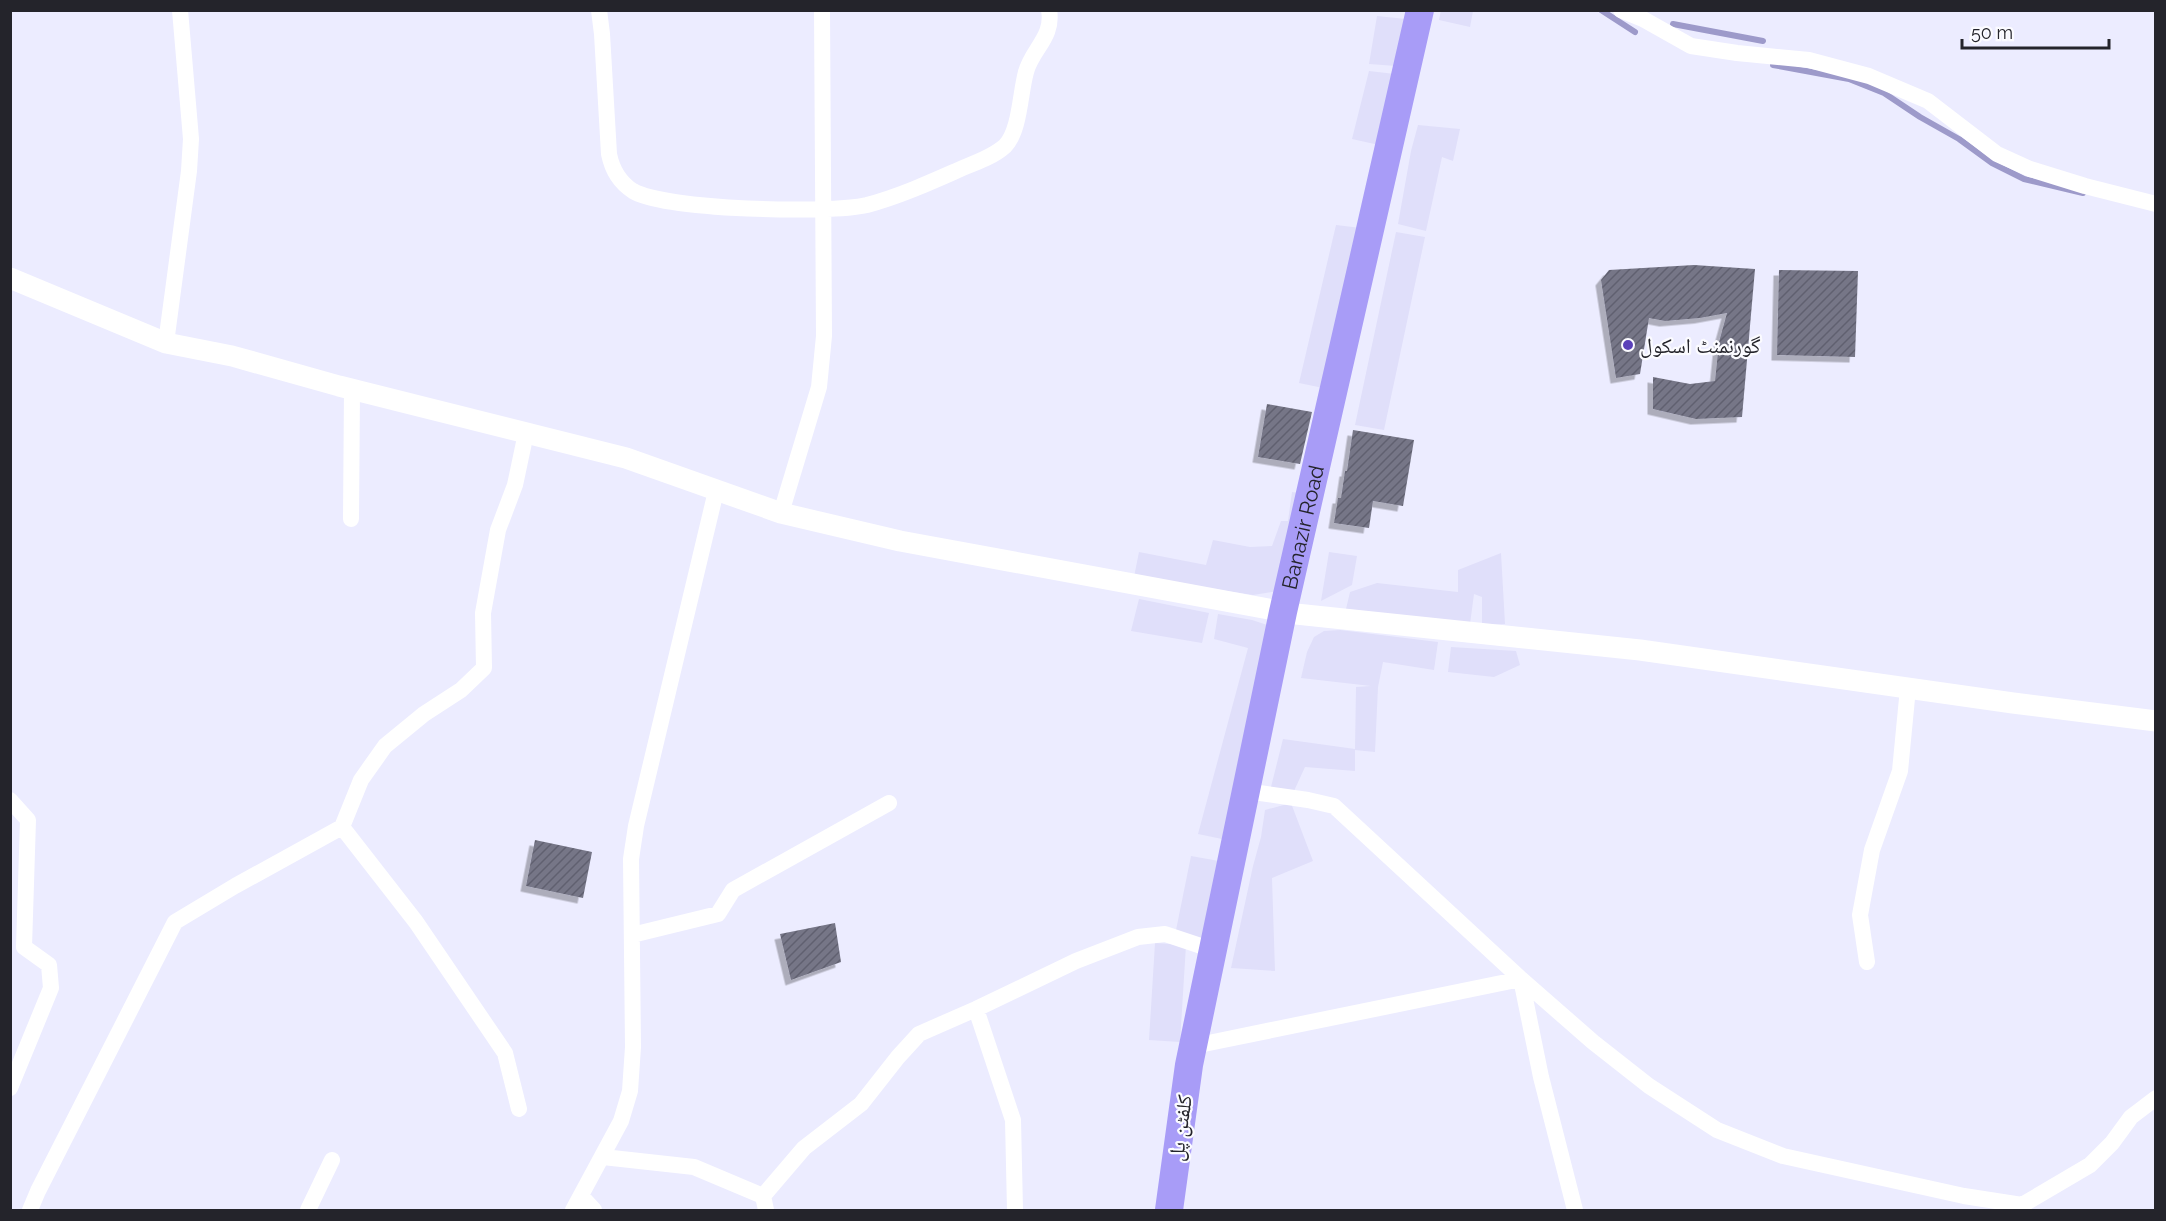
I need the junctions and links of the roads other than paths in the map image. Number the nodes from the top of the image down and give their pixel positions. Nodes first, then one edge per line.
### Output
1 (180, 10) edge
2 (599, 10) edge
3 (822, 10) edge
4 (1049, 10) edge
5 (1420, 10) edge
6 (1622, 10) edge
7 (2156, 204) edge
8 (824, 209) junction
9 (10, 278) edge
10 (166, 343) junction
11 (352, 389) junction
12 (526, 433) junction
13 (716, 491) junction
14 (781, 513) junction
15 (351, 519) dead end
16 (1282, 612) junction
17 (1908, 688) junction
18 (2156, 721) edge
19 (1246, 791) junction
20 (10, 800) edge
21 (889, 803) dead end
22 (342, 827) junction
23 (632, 934) junction
24 (1213, 950) junction
25 (1867, 963) dead end
26 (1521, 979) junction
27 (976, 1009) junction
28 (1194, 1046) junction
29 (10, 1088) edge
30 (2156, 1098) edge
31 (519, 1109) dead end
32 (603, 1157) junction
33 (332, 1160) dead end
34 (765, 1203) edge
35 (578, 1204) edge
36 (2023, 1208) edge
37 (30, 1210) edge
38 (308, 1210) edge
39 (594, 1210) edge
40 (1015, 1210) edge
41 (1169, 1210) edge
42 (1575, 1210) edge

1 - 10 street
2 - 8 street
3 - 8 street
4 - 8 street
5 - 16 highway, Banazir Road
6 - 7 street
8 - 14 street
9 - 10 street
10 - 11 street
11 - 12 street
11 - 15 street
12 - 13 street
12 - 22 street
13 - 14 street
13 - 23 street
14 - 16 street
16 - 17 street
16 - 19 highway, Banazir Road
17 - 18 street
17 - 25 street
19 - 24 highway, Banazir Road
19 - 26 street
20 - 29 street
21 - 23 street
22 - 31 street
22 - 37 street
23 - 32 street
24 - 27 street
24 - 28 highway, Banazir Road
26 - 28 street
26 - 36 street
26 - 42 street
27 - 34 street
27 - 40 street
28 - 41 highway, کلفٹن پل
30 - 36 street
32 - 34 street
32 - 35 street
33 - 38 street
35 - 39 street

